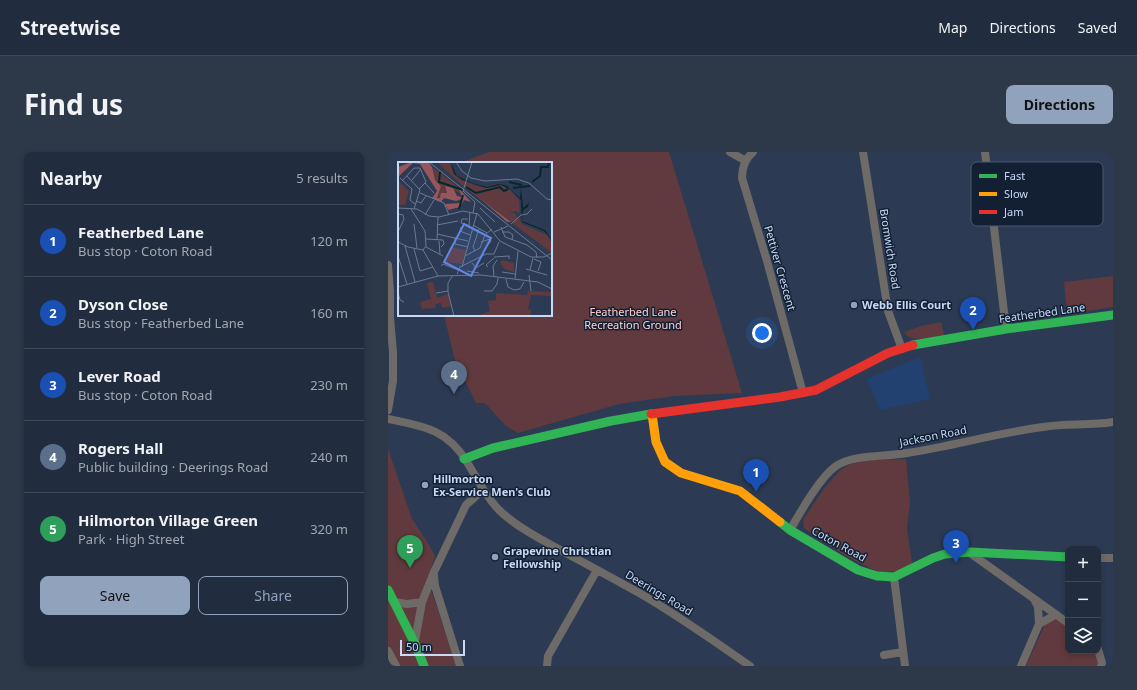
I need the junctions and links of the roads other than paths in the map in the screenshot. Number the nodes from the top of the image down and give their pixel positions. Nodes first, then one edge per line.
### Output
1 (730, 152) edge
2 (753, 152) edge
3 (863, 152) edge
4 (985, 152) edge
5 (746, 161) junction
6 (986, 162) edge
7 (994, 226) edge
8 (388, 266) edge
9 (389, 292) edge
10 (1113, 315) edge
11 (1006, 329) junction
12 (902, 349) junction
13 (803, 393) junction
14 (388, 410) edge
15 (652, 414) junction
16 (388, 419) edge
17 (1113, 422) edge
18 (464, 459) junction
19 (483, 490) junction
20 (790, 530) junction
21 (970, 552) junction
22 (1065, 557) edge
23 (1101, 558) edge
24 (1113, 558) edge
25 (597, 570) junction
26 (434, 572) junction
27 (894, 577) junction
28 (388, 590) edge
29 (1034, 599) junction
30 (394, 602) junction
31 (422, 602) junction
32 (1056, 615) junction
33 (1065, 621) edge
34 (1039, 624) junction
35 (415, 644) junction
36 (388, 651) edge
37 (903, 652) junction
38 (1100, 654) edge
39 (884, 655) dead end
40 (396, 666) edge
41 (424, 666) edge
42 (460, 666) edge
43 (547, 666) edge
44 (750, 666) edge
45 (905, 666) edge
46 (1022, 666) edge
47 (1101, 666) edge

1 - 5 street
2 - 5 street, Pettiver Crescent
3 - 12 street, Bromwich Road
4 - 6 street
5 - 13 street, Pettiver Crescent
7 - 11 street
8 - 9 street
9 - 14 street
10 - 11 main road, Featherbed Lane
11 - 12 main road, Featherbed Lane
12 - 13 main road, Featherbed Lane
13 - 15 main road, Featherbed Lane
15 - 18 main road, Featherbed Lane
15 - 20 main road, Coton Road
16 - 18 street, Deerings Road
17 - 20 street, Jackson Road
18 - 19 street, Deerings Road
19 - 25 street, Deerings Road
19 - 26 street
20 - 27 main road, Coton Road
21 - 22 main road, Coton Road
21 - 27 main road, Coton Road
21 - 29 street
23 - 24 street
25 - 43 street
25 - 44 street, Deerings Road
26 - 31 street
26 - 42 street
27 - 37 street
28 - 30 main road
29 - 32 street
29 - 34 street
30 - 31 street
30 - 35 main road
31 - 35 street
32 - 33 street
32 - 34 street
34 - 46 street
35 - 41 main road
36 - 40 street
37 - 39 street
37 - 45 street
38 - 47 street

